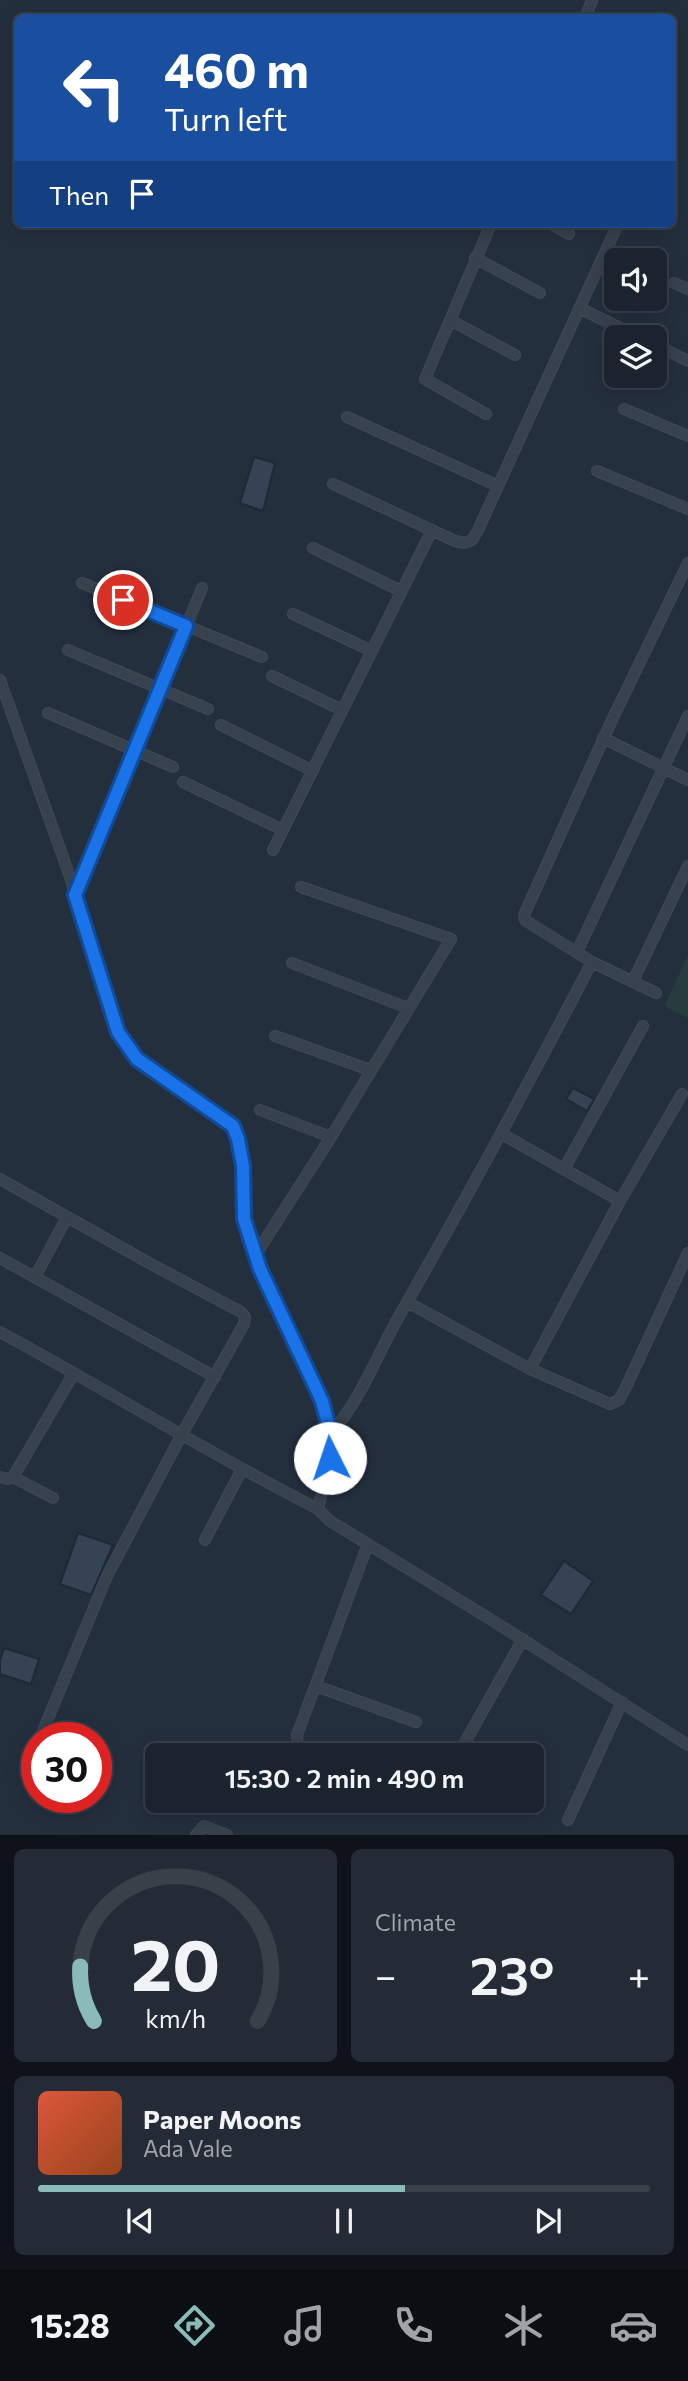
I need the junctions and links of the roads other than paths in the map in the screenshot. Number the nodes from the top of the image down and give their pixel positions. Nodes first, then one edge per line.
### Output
1 (489, 228) edge
2 (559, 228) edge
3 (616, 228) edge
4 (569, 233) dead end
5 (475, 258) junction
6 (674, 283) dead end
7 (688, 289) edge
8 (540, 293) dead end
9 (579, 308) junction
10 (450, 320) junction
11 (614, 325) edge
12 (667, 350) edge
13 (515, 355) dead end
14 (688, 360) edge
15 (624, 409) dead end
16 (486, 414) dead end
17 (347, 417) dead end
18 (688, 436) edge
19 (597, 471) dead end
20 (333, 484) dead end
21 (498, 486) junction
22 (688, 509) edge
23 (432, 530) junction
24 (313, 548) dead end
25 (688, 563) edge
26 (82, 583) dead end
27 (202, 588) dead end
28 (401, 591) junction
29 (292, 614) dead end
30 (186, 626) junction
31 (68, 650) dead end
32 (372, 651) junction
33 (262, 657) dead end
34 (272, 676) dead end
35 (0, 680) edge
36 (159, 690) junction
37 (208, 709) dead end
38 (342, 710) junction
39 (47, 713) dead end
40 (688, 716) edge
41 (221, 725) dead end
42 (603, 738) junction
43 (134, 750) junction
44 (173, 766) dead end
45 (664, 768) junction
46 (313, 771) junction
47 (688, 779) edge
48 (183, 782) dead end
49 (283, 830) junction
50 (273, 850) dead end
51 (688, 866) edge
52 (301, 887) dead end
53 (75, 895) junction
54 (577, 953) junction
55 (592, 962) junction
56 (292, 963) dead end
57 (633, 981) junction
58 (656, 993) dead end
59 (408, 1008) junction
60 (643, 1026) dead end
61 (275, 1036) dead end
62 (370, 1070) junction
63 (682, 1094) dead end
64 (260, 1110) dead end
65 (502, 1134) junction
66 (331, 1137) junction
67 (564, 1169) junction
68 (0, 1179) edge
69 (620, 1201) junction
70 (67, 1217) junction
71 (688, 1253) edge
72 (256, 1254) junction
73 (0, 1258) edge
74 (35, 1277) junction
75 (407, 1302) junction
76 (0, 1332) edge
77 (530, 1369) junction
78 (74, 1373) junction
79 (215, 1377) junction
80 (182, 1434) junction
81 (330, 1434) junction
82 (242, 1469) junction
83 (0, 1477) edge
84 (13, 1477) junction
85 (53, 1498) dead end
86 (317, 1509) junction
87 (205, 1540) dead end
88 (368, 1544) junction
89 (523, 1639) junction
90 (316, 1685) junction
91 (622, 1702) junction
92 (47, 1722) edge
93 (416, 1722) dead end
94 (298, 1743) edge
95 (465, 1743) edge
96 (688, 1745) edge
97 (568, 1820) dead end
98 (196, 1835) edge
99 (228, 1835) edge

1 - 5 street
2 - 4 street
3 - 9 street
5 - 8 street
5 - 10 street
6 - 7 street
9 - 11 street
9 - 21 street
10 - 13 street
10 - 16 street
12 - 14 street
15 - 18 street
17 - 21 street
19 - 22 street
20 - 23 street
21 - 23 street
23 - 28 street
24 - 28 street
25 - 42 street
26 - 30 street
27 - 30 street
28 - 32 street
29 - 32 street
30 - 33 street
30 - 36 street
31 - 36 street
32 - 38 street
34 - 38 street
35 - 53 street
36 - 37 street
36 - 43 street
38 - 46 street
39 - 43 street
40 - 45 street
41 - 46 street
42 - 45 street
42 - 54 street
43 - 44 street
43 - 53 street
45 - 47 street
45 - 54 street
46 - 49 street
48 - 49 street
49 - 50 street
51 - 57 street
52 - 59 street
53 - 72 street
54 - 55 street
55 - 57 street
55 - 65 street
56 - 59 street
57 - 58 street
59 - 62 street
60 - 67 street
61 - 62 street
62 - 66 street
63 - 69 street
64 - 66 street
65 - 67 street
65 - 75 street
66 - 72 street
67 - 69 street
68 - 70 street
69 - 77 street
70 - 74 street
70 - 79 street
71 - 77 street
72 - 81 street
73 - 74 street
74 - 79 street
75 - 77 street
75 - 81 street
76 - 78 street
78 - 80 street
78 - 84 street
79 - 80 street
80 - 82 street
80 - 92 street
81 - 86 street
82 - 86 street
82 - 87 street
83 - 84 street
84 - 85 street
86 - 88 street
88 - 89 street
88 - 90 street
89 - 91 street
89 - 95 street
90 - 93 street
90 - 94 street
91 - 96 street
91 - 97 street
98 - 99 street

